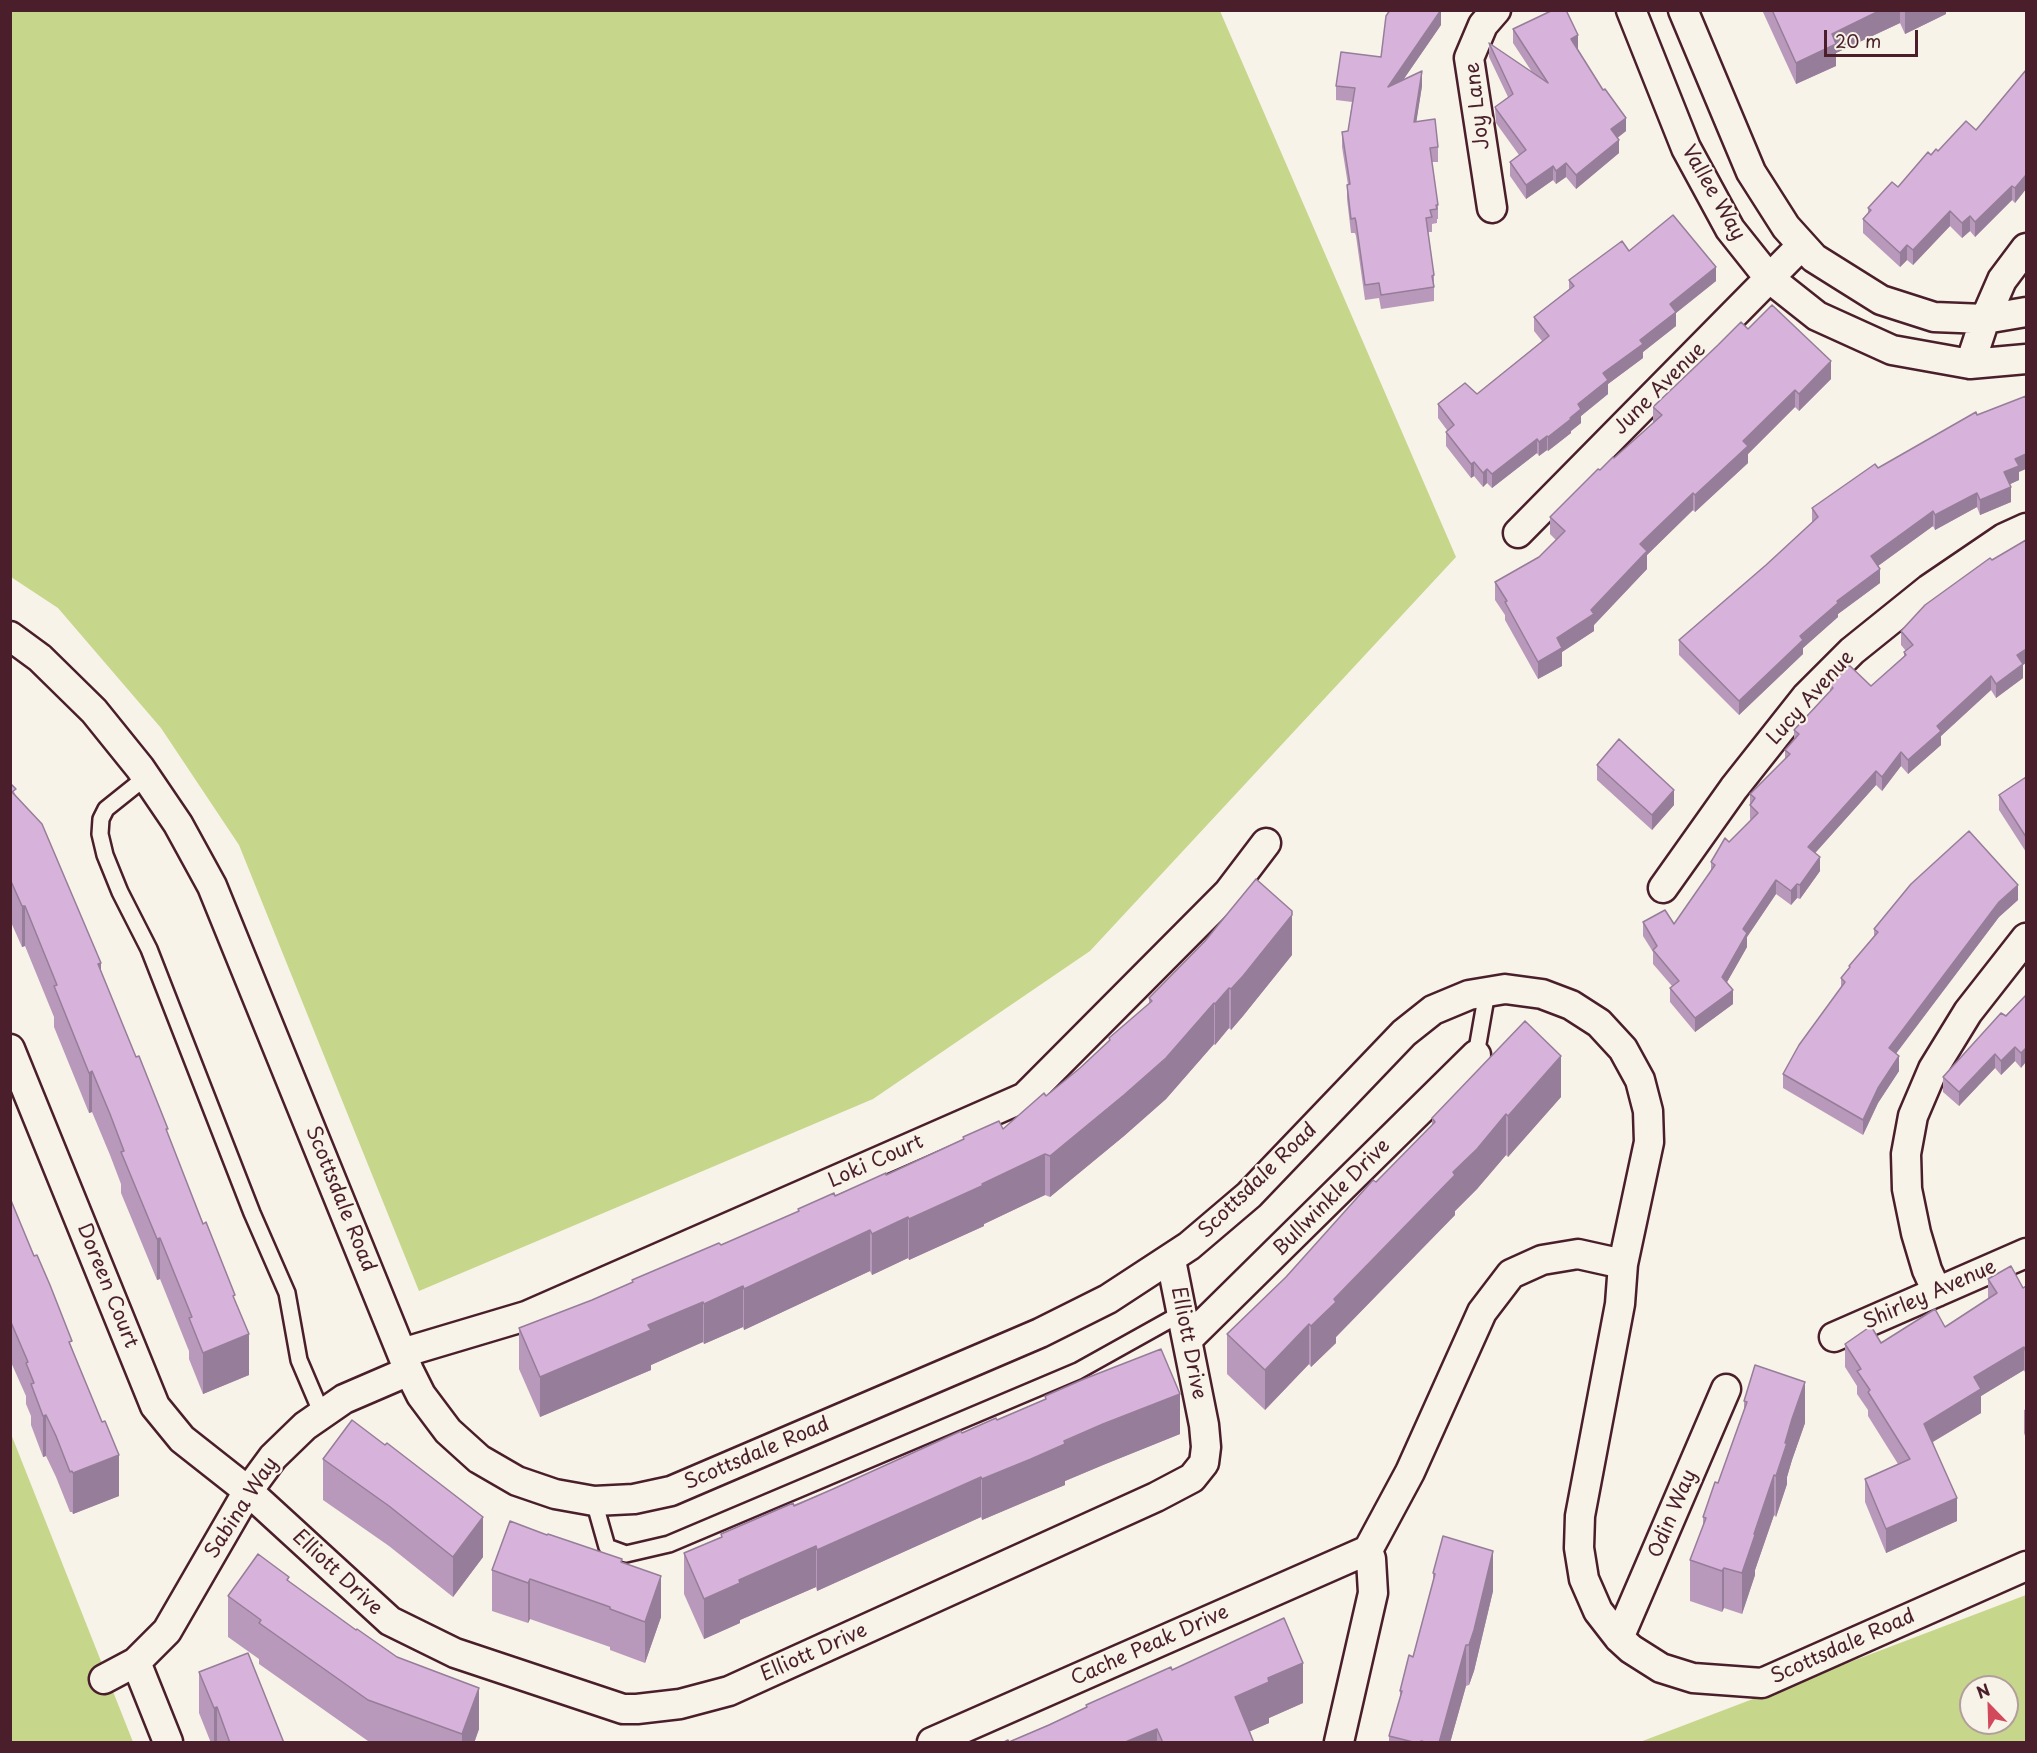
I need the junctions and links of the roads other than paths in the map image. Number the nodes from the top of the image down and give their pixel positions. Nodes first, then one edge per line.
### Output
1 (1496, 10) edge
2 (1631, 10) edge
3 (1683, 10) edge
4 (1492, 208) dead end
5 (1802, 245) junction
6 (2026, 248) edge
7 (1769, 278) junction
8 (2026, 312) edge
9 (1985, 319) junction
10 (2026, 359) edge
11 (1970, 364) junction
12 (2026, 528) edge
13 (1518, 533) dead end
14 (10, 636) edge
15 (146, 777) junction
16 (1266, 843) dead end
17 (1663, 888) dead end
18 (2026, 939) edge
19 (1487, 992) junction
20 (10, 1049) edge
21 (1476, 1055) joint
22 (2026, 1253) edge
23 (1171, 1260) junction
24 (1623, 1264) junction
25 (1937, 1292) junction
26 (1184, 1326) junction
27 (1834, 1336) dead end
28 (406, 1362) junction
29 (1726, 1389) dead end
30 (322, 1414) junction
31 (248, 1491) junction
32 (594, 1501) junction
33 (1368, 1550) junction
34 (2026, 1566) edge
35 (1619, 1638) junction
36 (136, 1662) junction
37 (104, 1679) dead end
38 (168, 1743) edge
39 (932, 1743) edge
40 (1339, 1743) edge

1 - 4 street, Joy Lane
2 - 7 street, Vallee Way
3 - 5 street
5 - 7 street, June Avenue
5 - 9 street
6 - 9 street
7 - 11 street, Vallee Way
7 - 13 street, June Avenue
8 - 9 street
9 - 11 street
10 - 11 street, Vallee Way
12 - 17 street, Lucy Avenue
14 - 15 street, Scottsdale Road
15 - 28 street, Scottsdale Road
15 - 30 lane
16 - 28 street, Loki Court
18 - 25 street
19 - 21 lane
19 - 23 street, Scottsdale Road
19 - 24 street, Scottsdale Road
20 - 31 street, Doreen Court
21 - 26 street, Bullwinkle Drive
22 - 25 street, Shirley Avenue
23 - 26 street, Elliott Drive
23 - 32 street, Scottsdale Road
24 - 33 street
24 - 35 street, Scottsdale Road
25 - 27 street, Shirley Avenue
26 - 31 street, Elliott Drive
26 - 32 lane
28 - 30 street, Sabina Way
28 - 32 street, Scottsdale Road
29 - 35 street, Odin Way
30 - 31 street, Sabina Way
31 - 36 street, Sabina Way
33 - 39 street, Cache Peak Drive
33 - 40 street
34 - 35 street, Scottsdale Road
36 - 37 street, Sabina Way
36 - 38 street

